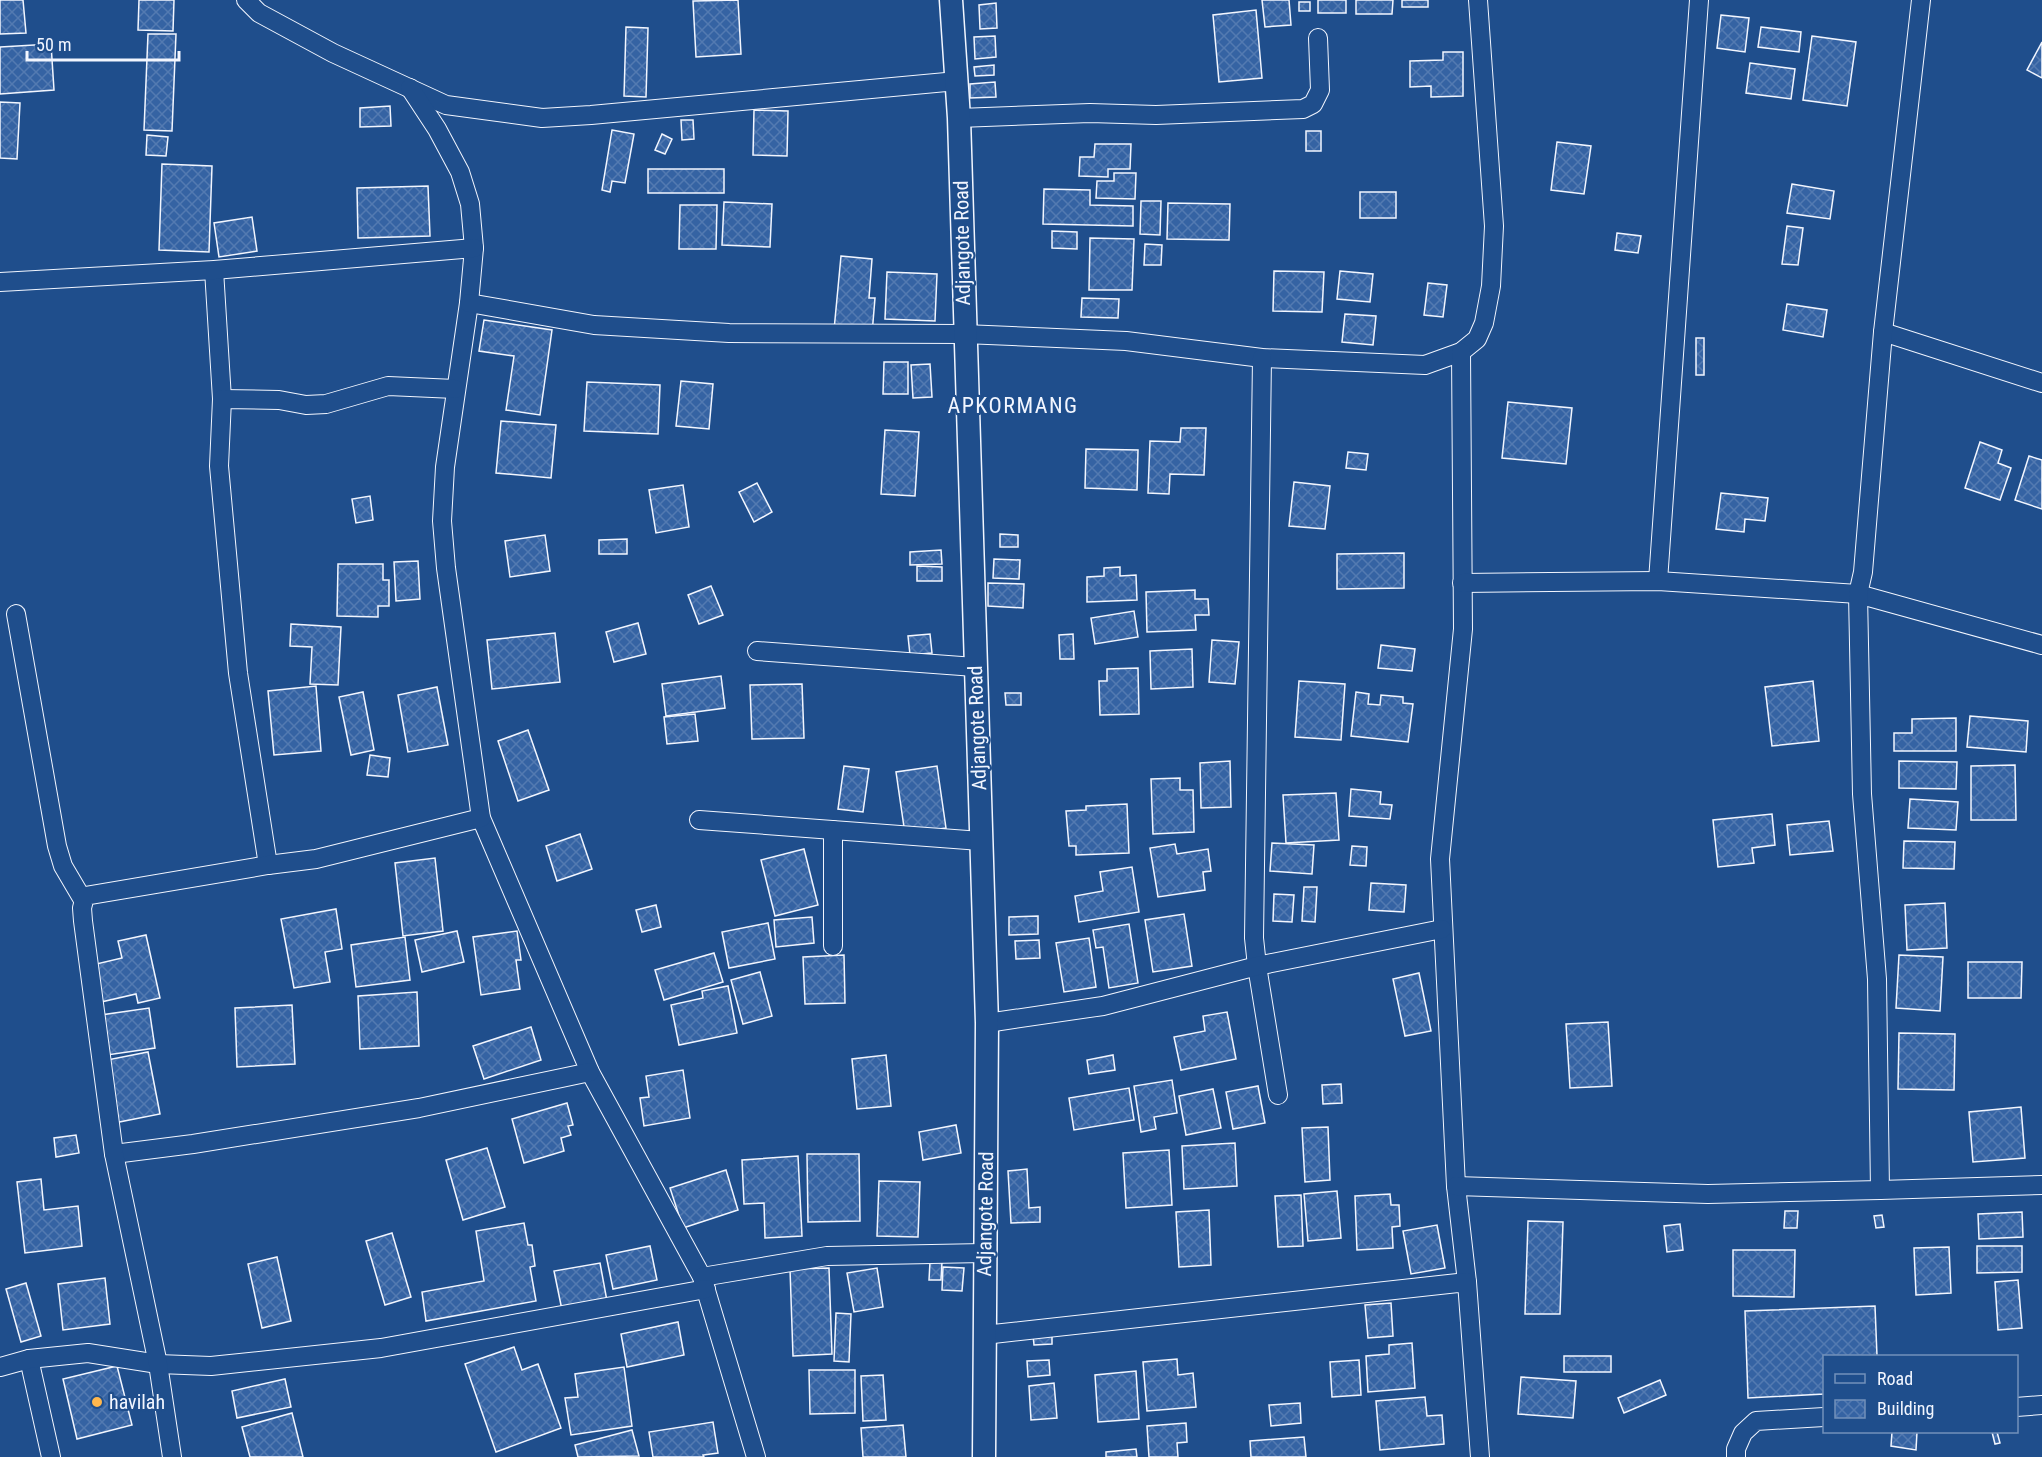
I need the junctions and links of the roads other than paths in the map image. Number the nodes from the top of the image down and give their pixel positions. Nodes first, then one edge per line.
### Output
1 (246, 0) edge
2 (951, 0) edge
3 (1478, 0) edge
4 (1699, 0) edge
5 (1921, 0) edge
6 (1318, 38) dead end
7 (957, 81) junction
8 (410, 88) junction
9 (959, 118) junction
10 (474, 248) junction
11 (214, 270) junction
12 (0, 282) edge
13 (469, 303) junction
14 (1883, 332) junction
15 (964, 334) junction
16 (1461, 352) junction
17 (1262, 358) junction
18 (2042, 383) edge
19 (455, 389) junction
20 (222, 399) junction
21 (1658, 581) junction
22 (1462, 583) junction
23 (1858, 594) junction
24 (16, 614) dead end
25 (2042, 645) edge
26 (757, 651) dead end
27 (975, 667) junction
28 (481, 818) junction
29 (699, 820) dead end
30 (833, 830) junction
31 (981, 841) junction
32 (268, 865) junction
33 (83, 900) junction
34 (1442, 929) junction
35 (833, 946) dead end
36 (1257, 966) junction
37 (987, 1023) junction
38 (590, 1072) junction
39 (1278, 1095) dead end
40 (114, 1154) junction
41 (2042, 1185) edge
42 (1456, 1186) junction
43 (1880, 1190) junction
44 (984, 1253) junction
45 (1467, 1282) junction
46 (704, 1283) junction
47 (984, 1335) junction
48 (28, 1359) junction
49 (158, 1364) junction
50 (0, 1367) edge
51 (2042, 1405) edge
52 (2018, 1407) edge
53 (1823, 1417) edge
54 (51, 1457) edge
55 (172, 1457) edge
56 (756, 1457) edge
57 (984, 1457) edge
58 (1480, 1457) edge
59 (1736, 1457) edge

1 - 8 street
2 - 7 street, Adjangote Road
3 - 16 street
4 - 21 street
5 - 14 street
6 - 9 street
7 - 8 street
7 - 9 street, Adjangote Road
8 - 10 street
9 - 15 street, Adjangote Road
10 - 11 street
10 - 13 street
11 - 12 street
11 - 20 street
13 - 15 street
13 - 19 street
14 - 18 street
14 - 23 street
15 - 17 street
15 - 27 street, Adjangote Road
16 - 17 street
16 - 22 street
17 - 36 street
19 - 20 street
19 - 28 street
20 - 32 street
21 - 22 street
21 - 23 street
22 - 34 street
23 - 25 street
23 - 43 street
24 - 33 street
26 - 27 street
27 - 31 street, Adjangote Road
28 - 32 street
28 - 38 street
29 - 30 street
30 - 31 street
30 - 35 street
31 - 37 street, Adjangote Road
32 - 33 street
33 - 40 street
34 - 36 street
34 - 42 street
36 - 37 street
36 - 39 street
37 - 44 street, Adjangote Road
38 - 40 street
38 - 46 street
40 - 49 street
41 - 43 street
42 - 43 street
42 - 45 street
44 - 46 street
44 - 47 street, Adjangote Road
45 - 47 street
45 - 58 street
46 - 49 street
46 - 56 street
47 - 57 street, Adjangote Road
48 - 49 street
48 - 50 street
48 - 54 street
49 - 55 street
51 - 52 street
53 - 59 street

